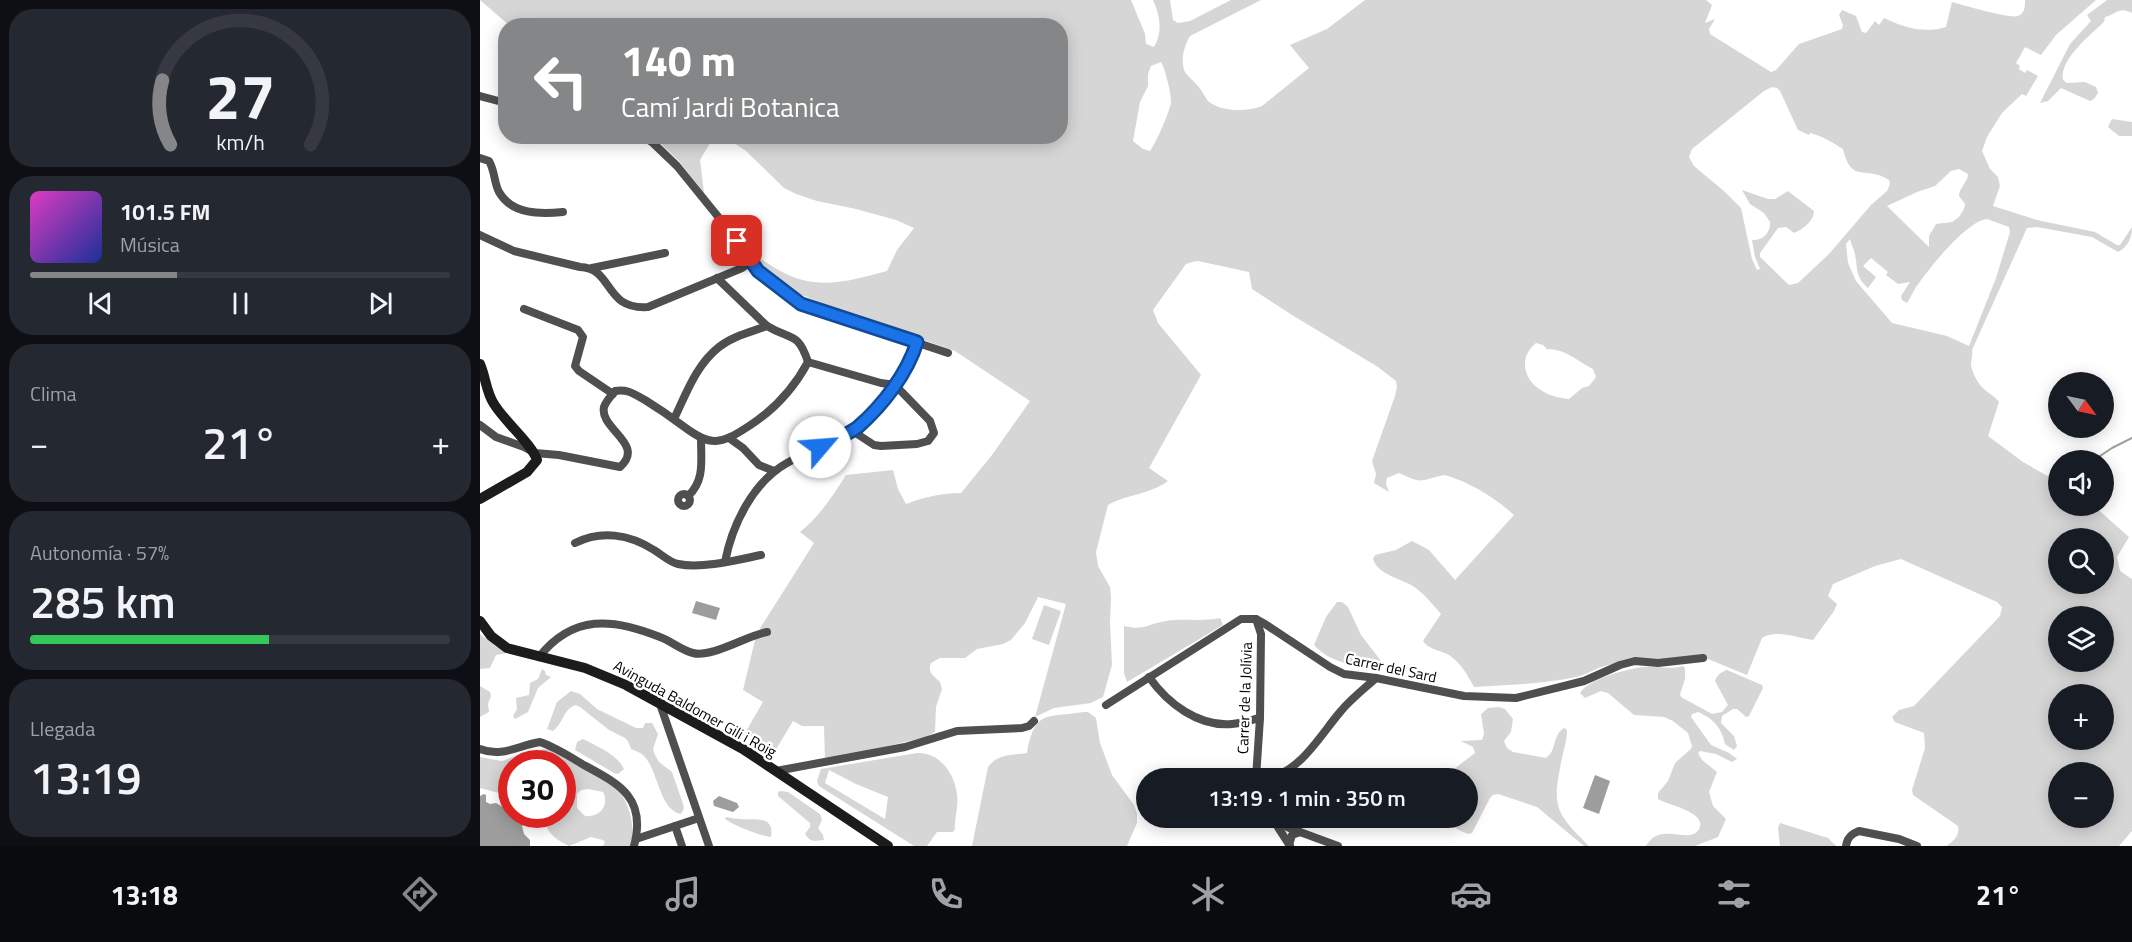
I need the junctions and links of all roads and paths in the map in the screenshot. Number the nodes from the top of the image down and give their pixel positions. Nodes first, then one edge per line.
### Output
1 (480, 96) edge
2 (498, 101) edge
3 (655, 144) edge
4 (480, 158) edge
5 (563, 212) dead end
6 (480, 235) edge
7 (665, 253) dead end
8 (752, 261) junction
9 (592, 268) junction
10 (717, 278) junction
11 (524, 309) dead end
12 (767, 326) junction
13 (917, 342) junction
14 (948, 353) dead end
15 (808, 362) junction
16 (480, 364) edge
17 (895, 385) junction
18 (613, 394) junction
19 (674, 419) junction
20 (480, 425) edge
21 (851, 430) junction
22 (729, 438) junction
23 (701, 439) junction
24 (535, 453) junction
25 (774, 471) junction
26 (688, 496) dead end
27 (480, 499) edge
28 (574, 543) dead end
29 (761, 555) dead end
30 (725, 562) junction
31 (1256, 619) junction
32 (480, 621) edge
33 (767, 632) dead end
34 (539, 657) junction
35 (1703, 658) dead end
36 (1149, 677) junction
37 (1376, 678) junction
38 (660, 704) junction
39 (1106, 705) dead end
40 (1260, 718) junction
41 (1034, 721) dead end
42 (480, 749) edge
43 (1259, 768) edge
44 (1290, 768) edge
45 (776, 771) junction
46 (699, 818) junction
47 (675, 826) junction
48 (1278, 828) edge
49 (1290, 828) edge
50 (1300, 832) junction
51 (635, 842) edge
52 (682, 846) edge
53 (709, 846) edge
54 (888, 846) edge
55 (1290, 846) edge
56 (1338, 846) edge
57 (1846, 846) edge
58 (1917, 846) edge

1 - 2 street
3 - 8 street
4 - 5 street
6 - 9 street
7 - 9 street
8 - 10 street
8 - 13 street
9 - 10 street
10 - 12 street
11 - 18 street
12 - 15 street
12 - 19 street
13 - 14 street
13 - 17 street
15 - 17 street
15 - 22 street
16 - 24 street
17 - 21 street
17 - 21 street
18 - 19 street
18 - 24 street
19 - 23 street
20 - 24 street
21 - 25 street
22 - 23 street
22 - 25 street
23 - 26 street
24 - 27 street
25 - 30 street
28 - 30 street
29 - 30 street
31 - 36 street
31 - 37 street, Carrer del Sard
31 - 40 street, Carrer de la Jolívia
32 - 34 street, Avinguda Baldomer Gili i Roig
33 - 34 street
34 - 38 street, Avinguda Baldomer Gili i Roig
35 - 37 street, Carrer del Sard
36 - 39 street
36 - 40 street
37 - 44 street
38 - 45 street, Avinguda Baldomer Gili i Roig
38 - 46 street
40 - 43 street, Carrer de la Jolívia
41 - 45 street
42 - 51 street
45 - 54 street, Avinguda Baldomer Gili i Roig
46 - 47 street
46 - 53 street
47 - 51 street
47 - 52 street
48 - 55 street
49 - 50 street
50 - 55 street
50 - 56 street
57 - 58 street

